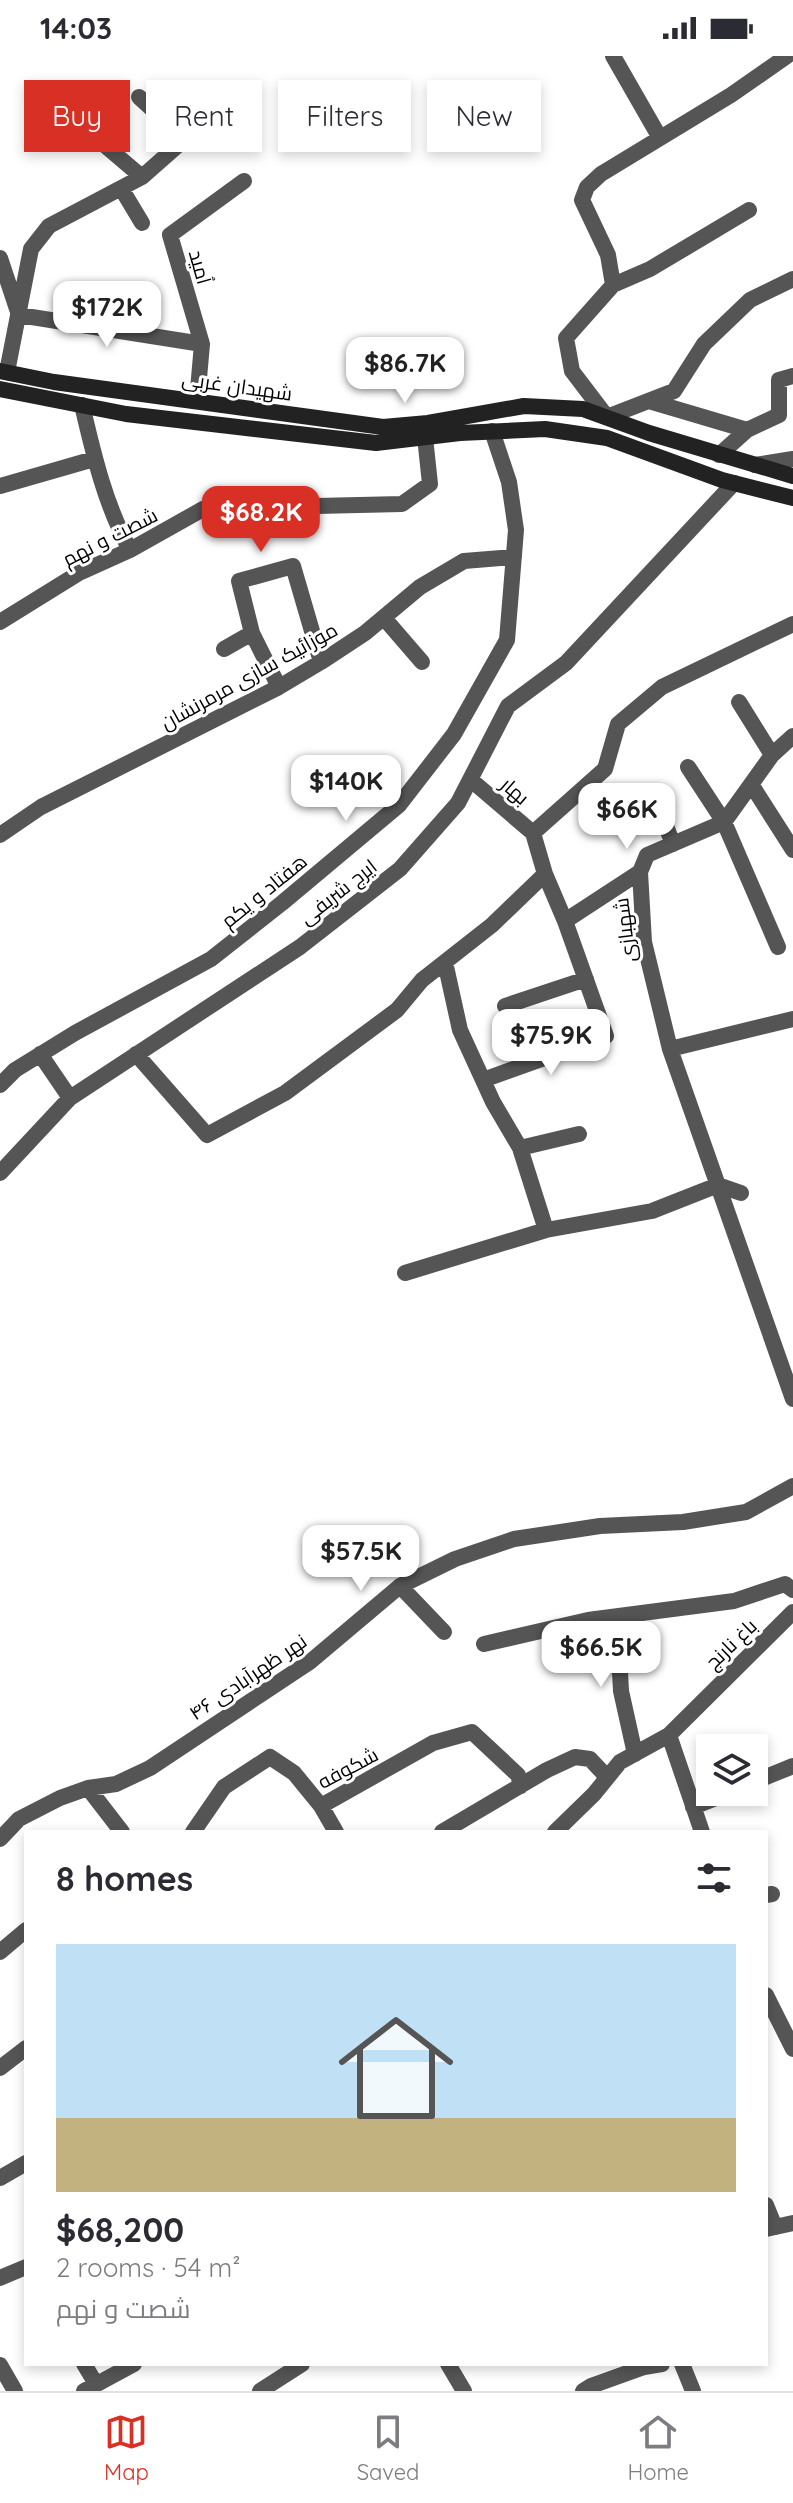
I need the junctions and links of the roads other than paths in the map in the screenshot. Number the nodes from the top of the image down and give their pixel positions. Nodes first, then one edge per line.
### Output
1 (613, 56) edge
2 (787, 56) edge
3 (139, 97) dead end
4 (146, 103) edge
5 (660, 138) junction
6 (113, 152) edge
7 (170, 152) edge
8 (142, 177) junction
9 (244, 181) dead end
10 (121, 188) junction
11 (749, 210) dead end
12 (142, 223) dead end
13 (0, 258) edge
14 (793, 279) edge
15 (613, 285) junction
16 (19, 315) junction
17 (202, 344) junction
18 (4, 372) edge
19 (793, 376) edge
20 (0, 389) edge
21 (197, 401) junction
22 (649, 401) junction
23 (82, 405) junction
24 (607, 417) junction
25 (747, 430) junction
26 (492, 431) junction
27 (425, 437) junction
28 (719, 455) junction
29 (94, 459) junction
30 (793, 459) edge
31 (752, 465) junction
32 (793, 476) edge
33 (734, 483) junction
34 (0, 486) edge
35 (793, 498) edge
36 (130, 550) junction
37 (514, 557) junction
38 (384, 618) junction
39 (0, 622) edge
40 (793, 624) edge
41 (252, 633) junction
42 (224, 649) dead end
43 (321, 662) junction
44 (422, 662) dead end
45 (279, 687) junction
46 (739, 702) dead end
47 (793, 736) edge
48 (772, 755) junction
49 (688, 767) dead end
50 (471, 780) junction
51 (751, 784) junction
52 (653, 793) dead end
53 (724, 822) junction
54 (533, 833) junction
55 (0, 835) edge
56 (673, 844) junction
57 (793, 850) edge
58 (640, 872) junction
59 (545, 874) junction
60 (565, 921) junction
61 (778, 947) dead end
62 (445, 962) junction
63 (586, 979) junction
64 (505, 1006) dead end
65 (793, 1019) edge
66 (670, 1049) junction
67 (40, 1054) junction
68 (136, 1054) junction
69 (483, 1080) junction
70 (0, 1085) edge
71 (70, 1098) junction
72 (579, 1134) dead end
73 (520, 1148) junction
74 (0, 1173) edge
75 (718, 1185) junction
76 (741, 1193) dead end
77 (546, 1230) junction
78 (405, 1273) dead end
79 (793, 1399) edge
80 (793, 1486) edge
81 (400, 1586) junction
82 (793, 1590) edge
83 (793, 1612) edge
84 (617, 1617) junction
85 (444, 1632) dead end
86 (484, 1644) dead end
87 (669, 1735) junction
88 (635, 1754) junction
89 (793, 1766) edge
90 (768, 1776) edge
91 (607, 1777) junction
92 (521, 1786) junction
93 (88, 1788) junction
94 (321, 1806) junction
95 (696, 1806) edge
96 (693, 1807) junction
97 (120, 1830) edge
98 (194, 1830) edge
99 (335, 1830) edge
100 (445, 1830) edge
101 (557, 1830) edge
102 (701, 1830) edge
103 (0, 1839) edge
104 (24, 1932) edge
105 (0, 1952) edge
106 (768, 1998) edge
107 (786, 2022) edge
108 (793, 2049) edge
109 (24, 2050) edge
110 (0, 2068) edge
111 (24, 2164) edge
112 (0, 2178) edge
113 (793, 2223) edge
114 (771, 2228) edge
115 (24, 2268) edge
116 (0, 2278) edge
117 (0, 2365) edge
118 (84, 2366) edge
119 (130, 2366) edge
120 (299, 2366) edge
121 (449, 2366) edge
122 (683, 2366) edge
123 (628, 2368) edge
124 (90, 2388) edge
125 (15, 2391) edge
126 (260, 2391) edge
127 (464, 2391) edge
128 (583, 2391) edge
129 (693, 2391) edge

1 - 5 street
2 - 5 street
3 - 4 street
5 - 15 street
6 - 8 street
7 - 8 street
8 - 10 street
9 - 17 street, اُمید
10 - 12 street
10 - 16 street
11 - 15 street
13 - 16 street
14 - 22 street
15 - 24 street
16 - 17 street
16 - 18 street
17 - 21 street, اُمید
18 - 21 main road, شهیدان غربی
19 - 25 street
20 - 23 main road, شهیدان غربی
21 - 24 main road, شهیدان غربی
22 - 24 street
22 - 25 street
23 - 27 main road, شهیدان غربی
23 - 29 street
24 - 28 main road, شهیدان غربی
25 - 28 street
26 - 27 main road, شهیدان غربی
26 - 33 main road, شهیدان غربی
26 - 37 street, هفتاد و یکم
27 - 36 street, شصت و نهم
28 - 31 main road, شهیدان غربی
29 - 34 street
29 - 36 street
30 - 31 street
31 - 32 main road, شهیدان غربی
33 - 35 main road, شهیدان غربی
33 - 50 street, ایرج شریفی
36 - 39 street, شصت و نهم
37 - 38 street, موزائیک سازی مرمرنشان
37 - 67 street, هفتاد و یکم
38 - 43 street, موزائیک سازی مرمرنشان
38 - 44 street
40 - 54 street
41 - 42 street
41 - 43 street
41 - 45 street
43 - 45 street, موزائیک سازی مرمرنشان
45 - 55 street, موزائیک سازی مرمرنشان
46 - 48 street
47 - 48 street
48 - 51 street
49 - 53 street
50 - 54 street, بهار
50 - 68 street, ایرج شریفی
51 - 53 street
51 - 57 street
52 - 56 street
53 - 56 street, شهبازی
53 - 61 street
54 - 59 street
56 - 58 street, شهبازی
58 - 60 street
58 - 66 street, شهبازی
59 - 60 street
59 - 62 street
60 - 63 street
62 - 68 street
62 - 69 street
63 - 64 street
63 - 69 street
65 - 66 street
66 - 75 street, شهبازی
67 - 70 street, هفتاد و یکم
67 - 71 street
68 - 71 street, ایرج شریفی
69 - 73 street
71 - 74 street, ایرج شریفی
72 - 73 street
73 - 77 street
75 - 76 street
75 - 77 street
75 - 79 street, شهبازی
77 - 78 street
80 - 81 street, نهر ظهرآبادی ۴۶
81 - 85 street
81 - 93 street, نهر ظهرآبادی ۴۶
82 - 84 street, باغ نارنج
83 - 87 street, باغ نارنج
84 - 86 street, باغ نارنج
84 - 88 street
87 - 88 street, باغ نارنج
87 - 96 street
88 - 91 street, باغ نارنج
89 - 90 street
91 - 92 street
91 - 101 street, باغ نارنج
92 - 94 street, شکوفه
92 - 100 street
93 - 97 street
93 - 103 street, نهر ظهرآبادی ۴۶
94 - 98 street, شکوفه
94 - 99 street
95 - 96 street
96 - 102 street
104 - 105 street
106 - 107 street
107 - 108 street
109 - 110 street
111 - 112 street
113 - 114 street
115 - 116 street
117 - 125 street
118 - 124 street
119 - 124 street
120 - 126 street
121 - 127 street
122 - 129 street
123 - 128 street

